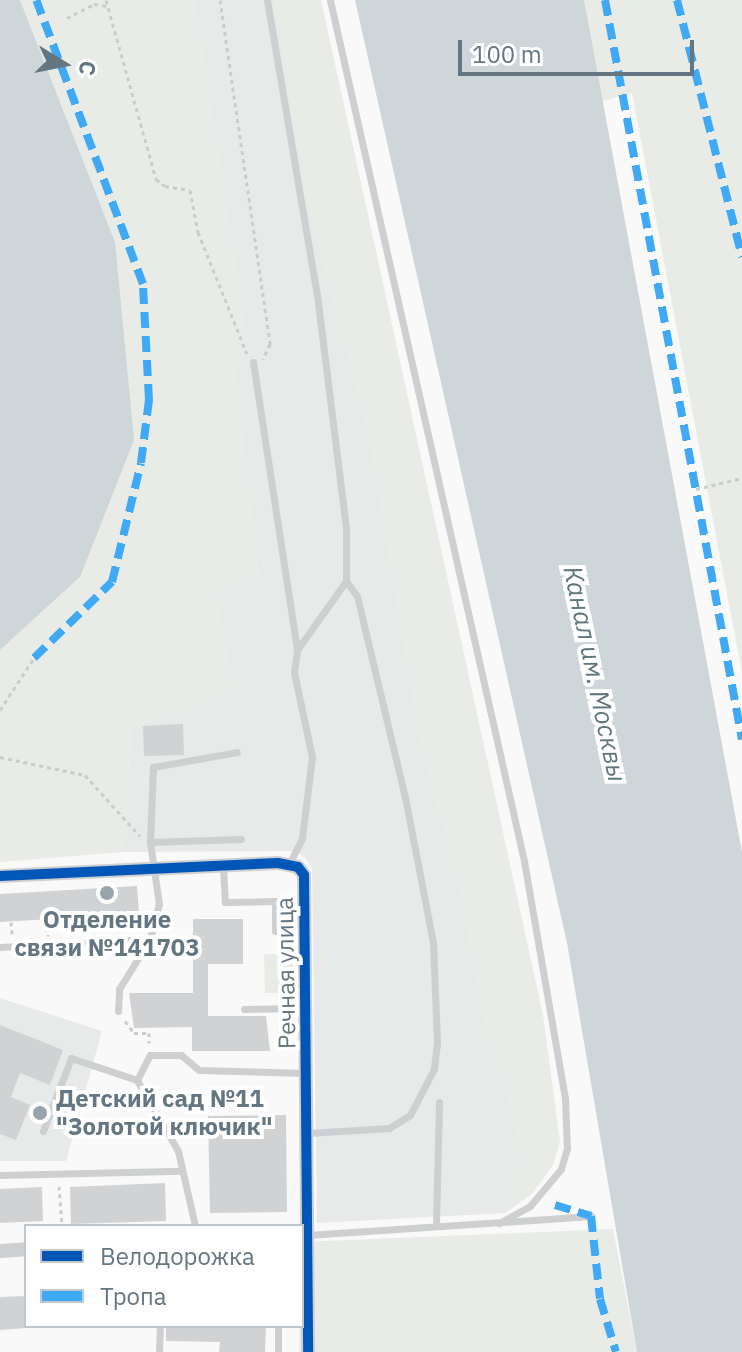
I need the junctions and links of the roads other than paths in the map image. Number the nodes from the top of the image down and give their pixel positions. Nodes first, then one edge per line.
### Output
1 (267, 0) edge
2 (330, 0) edge
3 (253, 362) road end
4 (346, 581) junction
5 (297, 650) junction
6 (237, 752) dead end
7 (241, 839) dead end
8 (150, 842) junction
9 (223, 864) junction
10 (289, 864) junction
11 (158, 869) junction
12 (0, 876) edge
13 (275, 931) dead end
14 (150, 939) junction
15 (0, 947) edge
16 (307, 1008) junction
17 (244, 1009) dead end
18 (118, 1011) road end
19 (307, 1073) junction
20 (137, 1080) junction
21 (439, 1102) dead end
22 (43, 1131) dead end
23 (308, 1133) junction
24 (182, 1171) junction
25 (0, 1175) edge
26 (591, 1216) dead end
27 (499, 1223) junction
28 (195, 1224) edge
29 (436, 1225) junction
30 (305, 1236) edge
31 (24, 1249) edge
32 (0, 1251) edge
33 (160, 1328) edge
34 (278, 1328) edge
35 (159, 1352) edge
36 (278, 1352) edge
37 (308, 1352) edge

1 - 4 lane
2 - 27 lane
3 - 5 lane
4 - 5 lane
4 - 23 lane
5 - 10 lane
6 - 8 lane
7 - 8 lane
8 - 11 lane
9 - 10 street, Речная улица
9 - 11 street, Речная улица
9 - 13 lane
10 - 16 street, Речная улица
11 - 12 street, Речная улица
11 - 14 lane
14 - 15 lane
14 - 18 lane
16 - 17 lane
16 - 19 street, Речная улица
19 - 20 lane
19 - 23 street, Речная улица
20 - 22 lane
20 - 24 lane
21 - 29 lane
23 - 30 street, Речная улица
24 - 25 lane
24 - 28 lane
26 - 27 lane
27 - 29 lane
29 - 30 lane
30 - 37 street, Речная улица
31 - 32 street
33 - 35 lane
34 - 36 lane

